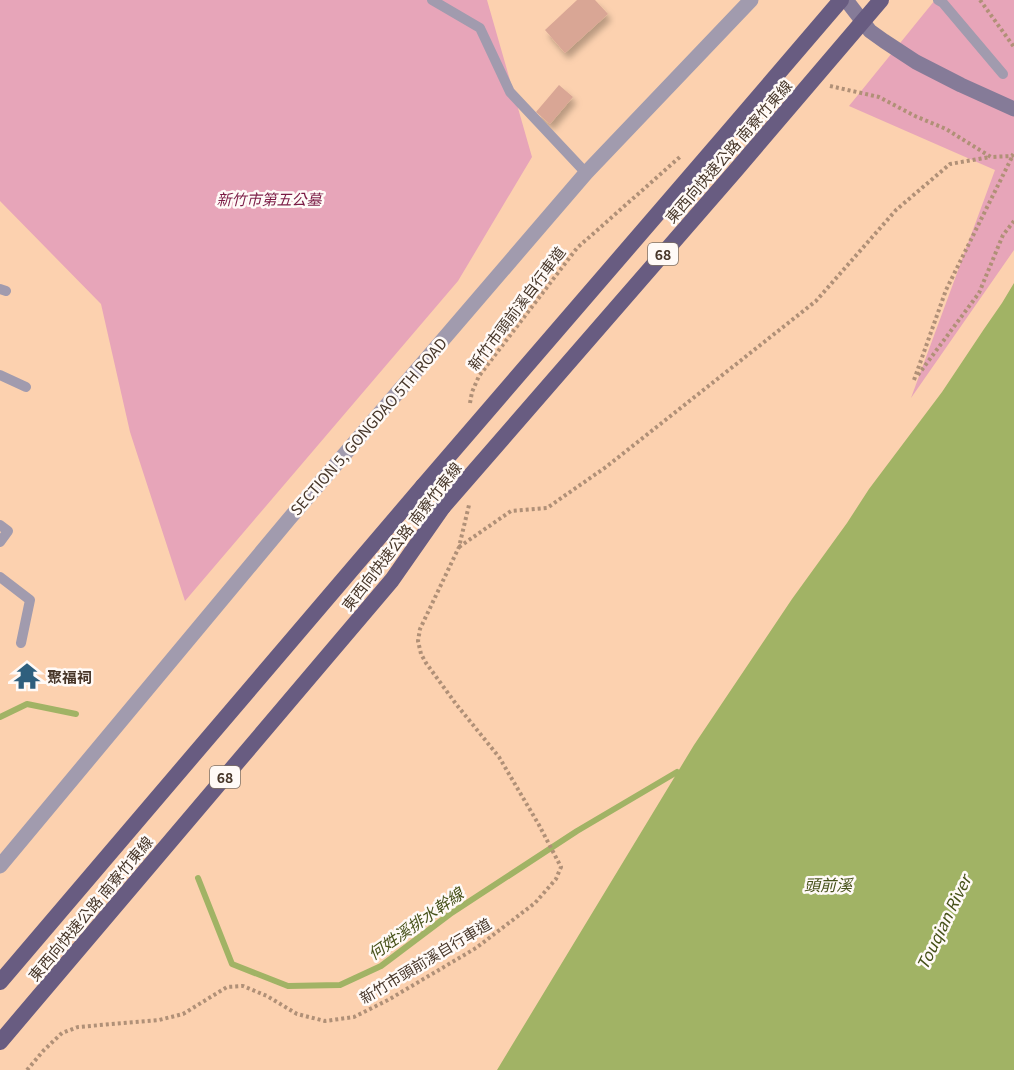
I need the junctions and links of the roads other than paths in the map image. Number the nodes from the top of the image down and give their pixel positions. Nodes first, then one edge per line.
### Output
1 (432, 0) edge
2 (751, 0) edge
3 (841, 0) edge
4 (846, 0) edge
5 (881, 0) edge
6 (938, 0) edge
7 (1003, 74) dead end
8 (1014, 109) edge
9 (586, 173) junction
10 (0, 375) edge
11 (26, 387) dead end
12 (0, 525) edge
13 (0, 542) edge
14 (0, 577) edge
15 (21, 643) dead end
16 (0, 866) edge
17 (0, 982) edge
18 (0, 1042) edge

1 - 9 lane
2 - 9 street, SECTION 5, GONGDAO 5TH ROAD
3 - 17 highway, 東西向快速公路 南寮竹東線 / 68, bridge
4 - 8 main road
5 - 18 highway, 東西向快速公路 南寮竹東線 / 68, bridge
6 - 7 lane
9 - 16 street, SECTION 5, GONGDAO 5TH ROAD
10 - 11 lane
12 - 13 lane
14 - 15 lane

